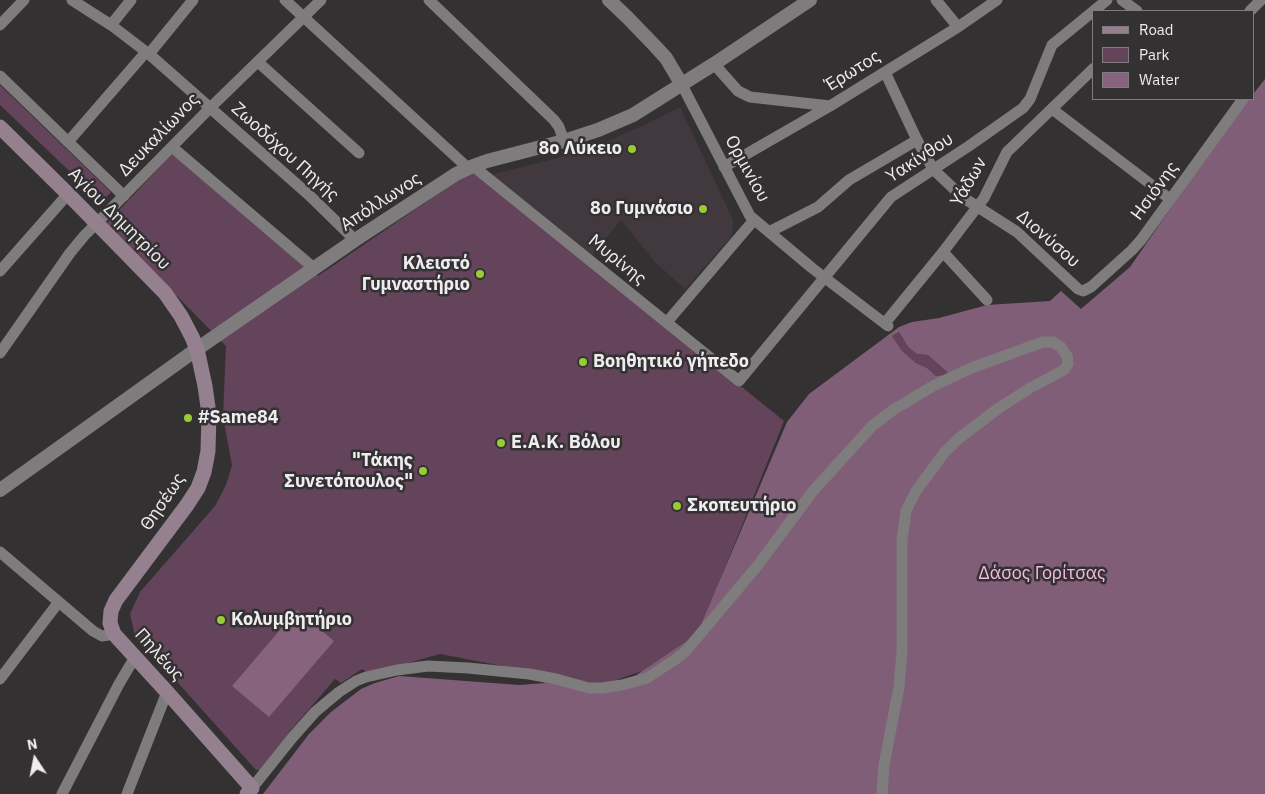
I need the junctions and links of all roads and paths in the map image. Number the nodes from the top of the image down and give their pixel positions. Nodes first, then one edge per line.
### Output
1 (24, 0) edge
2 (72, 0) edge
3 (131, 0) edge
4 (193, 0) edge
5 (285, 0) edge
6 (321, 0) edge
7 (429, 0) edge
8 (609, 0) edge
9 (936, 0) edge
10 (997, 0) edge
11 (1106, 0) edge
12 (1122, 0) edge
13 (1261, 0) edge
14 (802, 2) edge
15 (1094, 10) edge
16 (1136, 10) edge
17 (1251, 10) edge
18 (1092, 12) edge
19 (304, 17) junction
20 (0, 25) edge
21 (111, 25) junction
22 (958, 27) junction
23 (148, 53) junction
24 (258, 62) junction
25 (714, 64) junction
26 (1092, 70) edge
27 (885, 72) junction
28 (0, 76) edge
29 (682, 85) junction
30 (1242, 100) edge
31 (830, 106) junction
32 (210, 108) junction
33 (1052, 109) junction
34 (0, 127) edge
35 (917, 140) junction
36 (564, 141) junction
37 (68, 142) junction
38 (172, 147) junction
39 (359, 153) dead end
40 (470, 167) junction
41 (724, 167) junction
42 (933, 169) junction
43 (68, 194) junction
44 (124, 196) junction
45 (1170, 199) junction
46 (978, 206) junction
47 (754, 220) junction
48 (97, 223) junction
49 (768, 232) junction
50 (355, 240) junction
51 (943, 252) junction
52 (315, 268) junction
53 (0, 271) edge
54 (825, 278) junction
55 (1083, 291) joint
56 (987, 300) dead end
57 (667, 322) junction
58 (886, 324) joint
59 (197, 349) junction
60 (0, 353) edge
61 (739, 381) joint
62 (0, 490) edge
63 (0, 552) edge
64 (58, 602) junction
65 (114, 634) junction
66 (135, 657) junction
67 (0, 679) edge
68 (167, 692) junction
69 (249, 791) edge
70 (62, 794) edge
71 (126, 794) edge
72 (882, 794) edge

1 - 20 street
2 - 21 street, Ζωοδόχου Πηγής
3 - 21 street
4 - 23 street
5 - 19 street, Μυρίνης
6 - 19 street, Δευκαλίωνος
7 - 36 street
8 - 29 street, Ορμινίου
9 - 22 street
10 - 22 street, Έρωτος
11 - 15 street, Υακίνθου
12 - 16 street
13 - 17 street
14 - 25 street, Απόλλωνος
18 - 42 street, Υακίνθου
19 - 24 street, Δευκαλίωνος
19 - 40 street, Μυρίνης
21 - 23 street, Ζωοδόχου Πηγής
22 - 27 street, Έρωτος
23 - 32 street, Ζωοδόχου Πηγής
23 - 37 street
24 - 32 street, Δευκαλίωνος
24 - 39 street
25 - 29 street, Απόλλωνος
25 - 31 street
26 - 33 street, Υάδων
27 - 31 street, Έρωτος
27 - 35 street, Διονύσου
28 - 37 street
29 - 36 street, Απόλλωνος
29 - 41 street, Ορμινίου
30 - 45 street, Ησιόνης
31 - 41 street, Έρωτος
32 - 38 street, Δευκαλίωνος
32 - 50 street, Ζωοδόχου Πηγής
33 - 45 street
33 - 46 street, Υάδων
34 - 43 main road, Αγίου Δημητρίου
35 - 42 street, Διονύσου
35 - 49 street
36 - 40 street, Απόλλωνος
37 - 44 street
38 - 44 street, Δευκαλίωνος
38 - 52 street
40 - 50 street, Απόλλωνος
40 - 57 street, Μυρίνης
41 - 47 street, Ορμινίου
42 - 46 street, Διονύσου
42 - 54 street, Υακίνθου
43 - 48 main road, Αγίου Δημητρίου
43 - 53 street
44 - 48 street, Δευκαλίωνος
45 - 55 street, Ησιόνης
46 - 51 street, Υάδων
46 - 55 street, Διονύσου
47 - 49 street, Ορμινίου
47 - 57 street
48 - 59 main road, Αγίου Δημητρίου
48 - 60 street, Δευκαλίωνος
49 - 54 street, Ορμινίου
50 - 52 street, Απόλλωνος
51 - 56 street
51 - 58 street, Υάδων
52 - 59 street, Απόλλωνος
54 - 58 street, Ορμινίου
54 - 61 street, Υακίνθου
57 - 61 street, Μυρίνης
59 - 62 street, Απόλλωνος
59 - 65 main road, Θησέως
63 - 64 street, Πηλέως
64 - 65 street, Πηλέως
64 - 67 street
65 - 66 main road, Πηλέως
66 - 68 main road, Πηλέως
66 - 70 street
68 - 69 main road, Πηλέως
68 - 71 street
69 - 72 street

